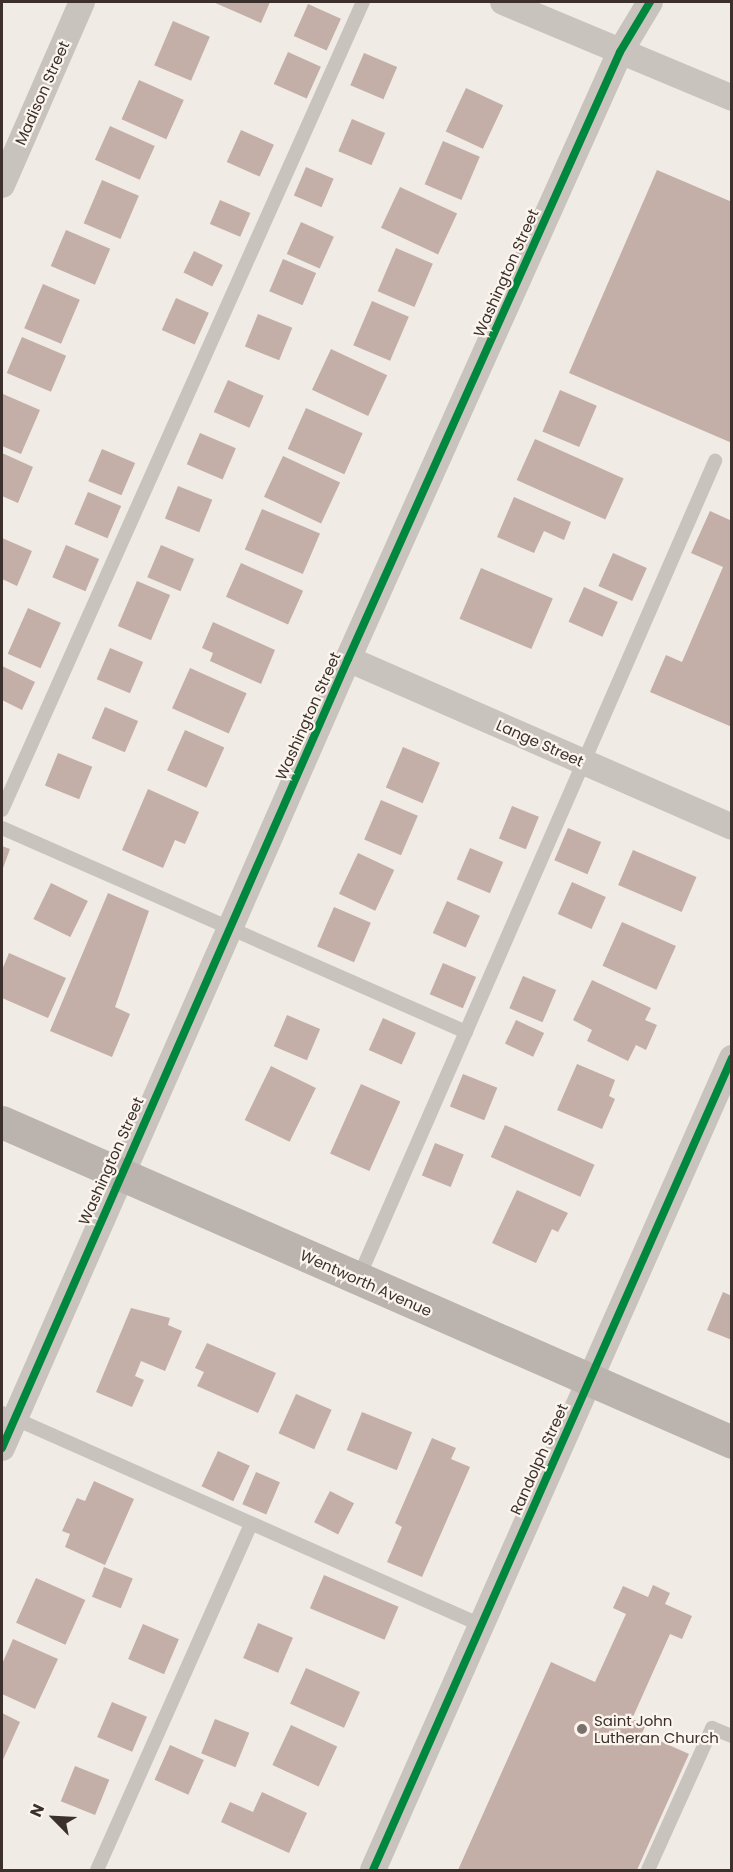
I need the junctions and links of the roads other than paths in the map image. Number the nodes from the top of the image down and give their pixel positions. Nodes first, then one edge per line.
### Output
1 (82, 2) edge
2 (363, 2) edge
3 (503, 2) edge
4 (650, 2) edge
5 (620, 52) junction
6 (732, 98) edge
7 (2, 185) edge
8 (715, 461) dead end
9 (348, 659) junction
10 (583, 762) junction
11 (2, 810) edge
12 (732, 826) edge
13 (2, 828) edge
14 (229, 927) junction
15 (466, 1032) junction
16 (732, 1058) edge
17 (2, 1122) edge
18 (120, 1174) junction
19 (358, 1279) junction
20 (589, 1380) junction
21 (8, 1416) edge
22 (732, 1442) edge
23 (2, 1448) edge
24 (251, 1524) junction
25 (481, 1625) junction
26 (732, 1736) edge
27 (97, 1870) edge
28 (373, 1870) edge
29 (648, 1870) edge

1 - 7 street, Madison Street
2 - 11 lane
3 - 5 street
4 - 5 street, Washington Street
5 - 6 street
5 - 9 street, Washington Street
8 - 10 lane
9 - 10 street, Lange Street
9 - 14 street, Washington Street
10 - 12 street, Lange Street
10 - 15 lane
13 - 14 lane
14 - 15 lane
14 - 18 street, Washington Street
15 - 19 lane
16 - 20 street, Randolph Street
17 - 18 street, Wentworth Avenue
18 - 19 street, Wentworth Avenue
18 - 21 street, Washington Street
19 - 20 street, Wentworth Avenue
20 - 22 street, Wentworth Avenue
20 - 25 street, Randolph Street
21 - 23 street, Washington Street
21 - 24 lane
24 - 25 lane
24 - 27 lane
25 - 28 street, Randolph Street
26 - 29 lane

